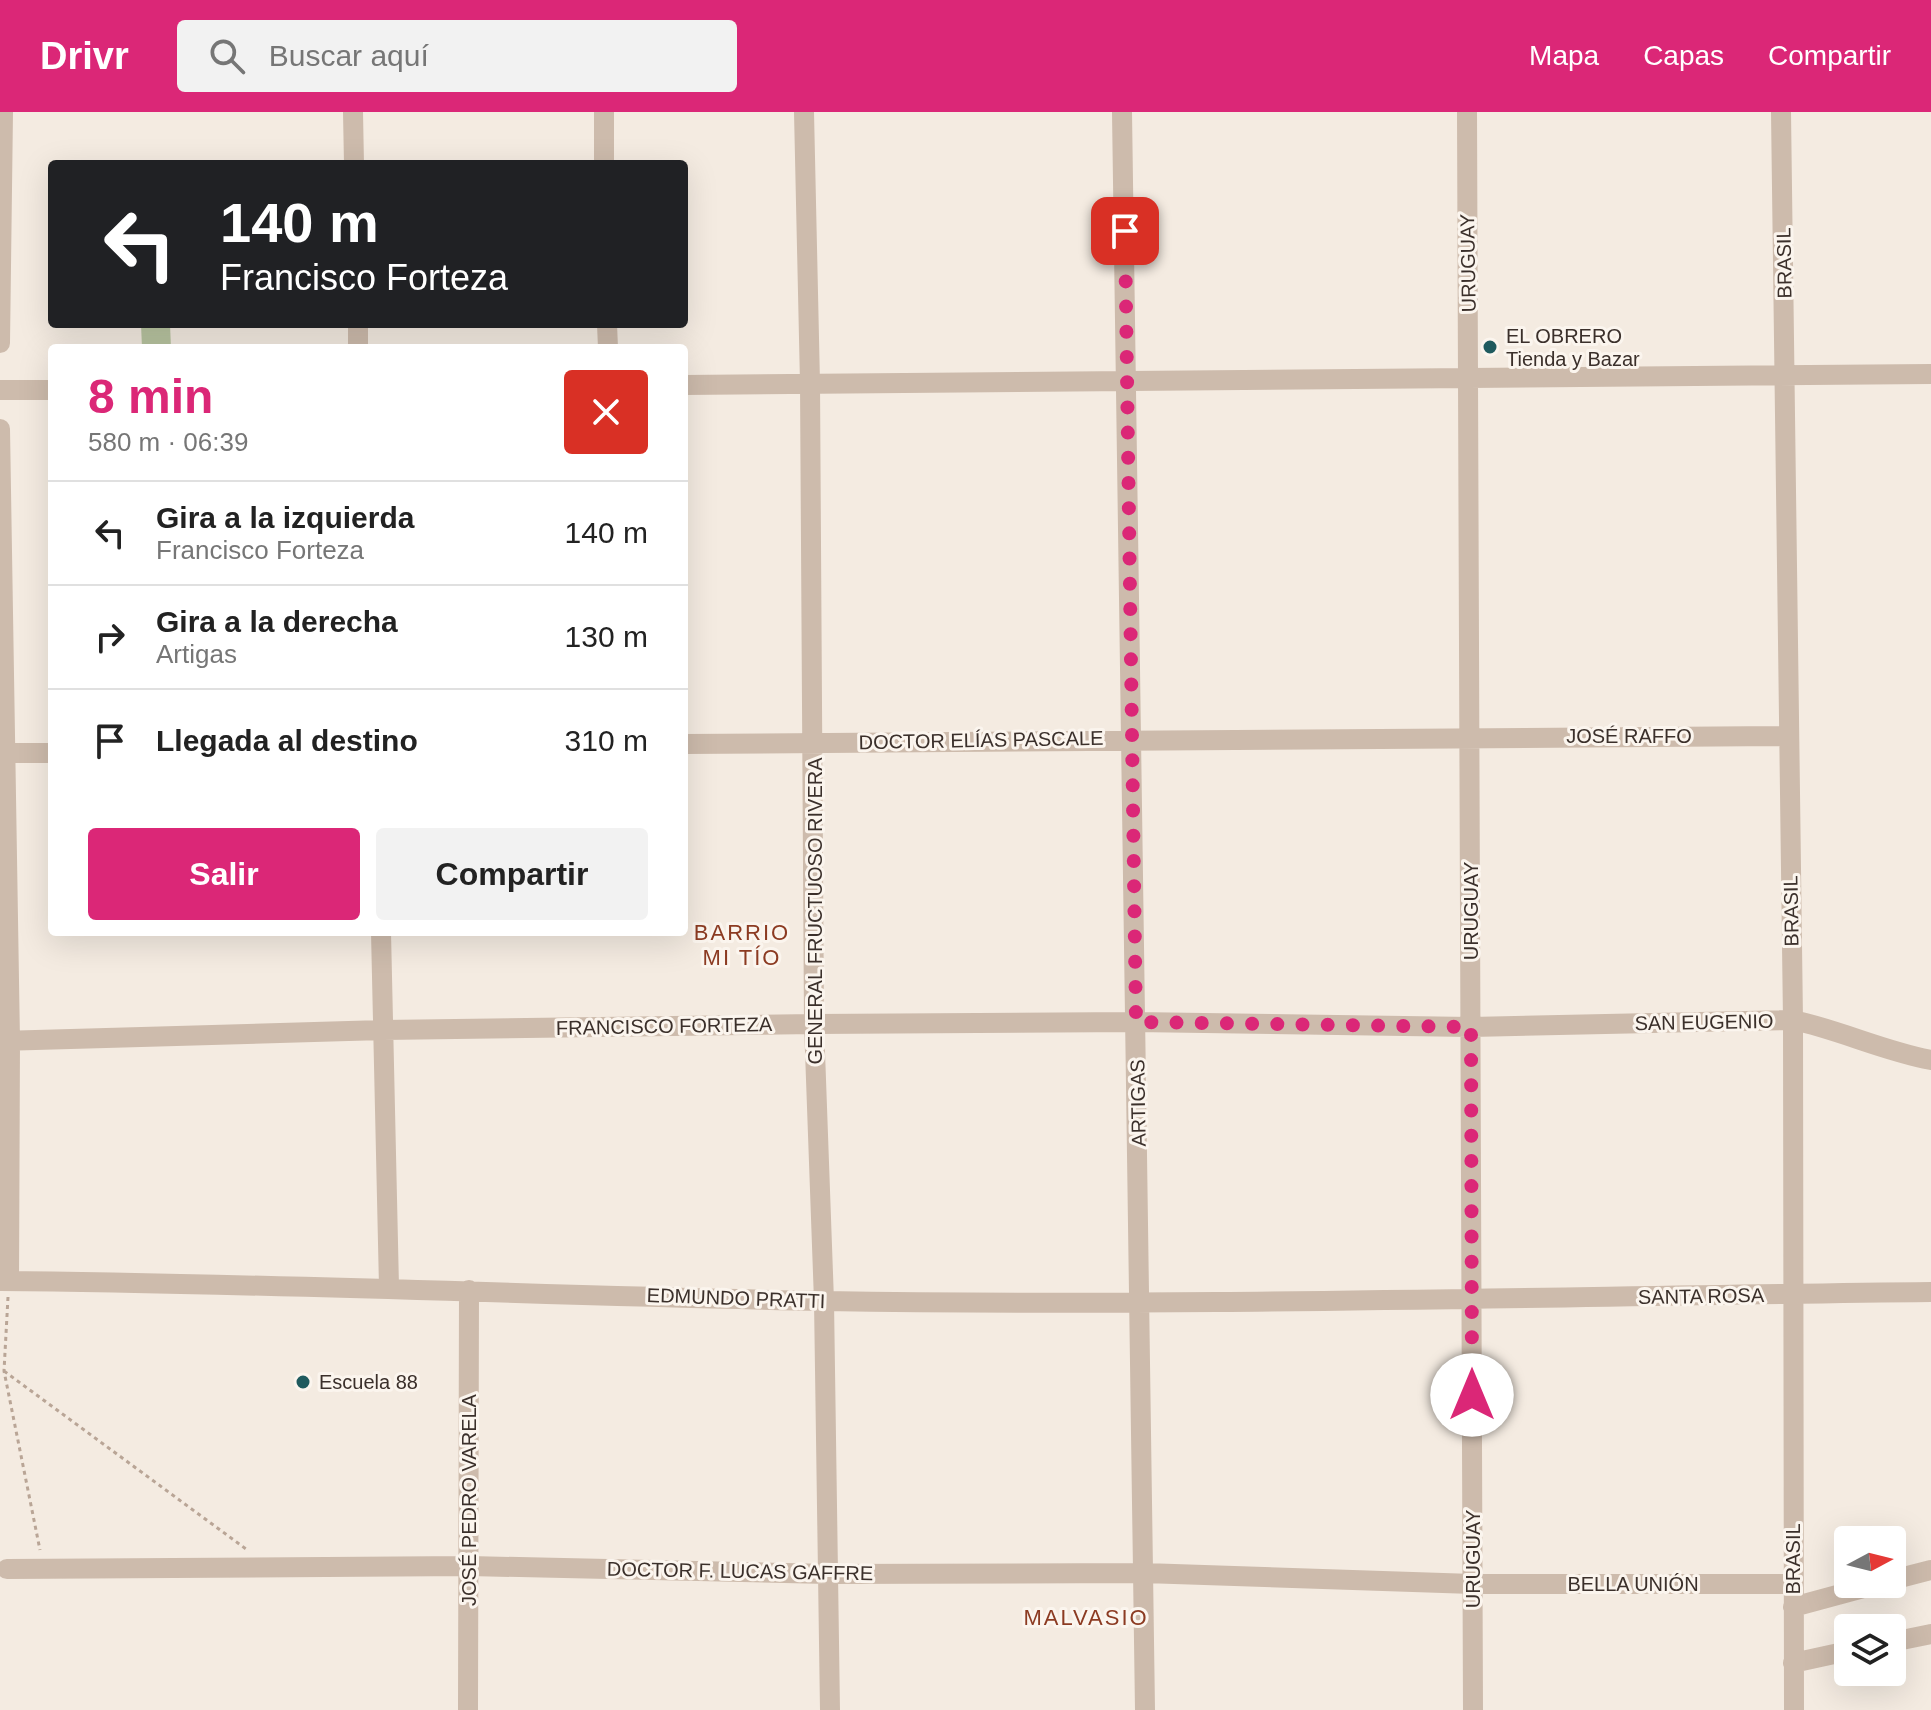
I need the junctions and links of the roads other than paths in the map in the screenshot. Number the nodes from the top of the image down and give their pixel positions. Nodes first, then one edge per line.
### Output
1 (3, 112) edge
2 (353, 112) edge
3 (604, 112) edge
4 (804, 112) edge
5 (1122, 112) edge
6 (1467, 112) edge
7 (1781, 112) edge
8 (354, 160) edge
9 (604, 160) edge
10 (0, 343) edge
11 (1787, 374) junction
12 (1931, 374) edge
13 (1469, 378) junction
14 (1127, 380) junction
15 (810, 383) junction
16 (688, 385) edge
17 (0, 390) edge
18 (48, 390) edge
19 (0, 429) edge
20 (1789, 736) junction
21 (1470, 737) junction
22 (1132, 738) junction
23 (814, 743) junction
24 (688, 744) edge
25 (6, 753) junction
26 (48, 753) edge
27 (381, 936) edge
28 (1793, 1020) junction
29 (1136, 1022) junction
30 (814, 1024) junction
31 (1471, 1027) junction
32 (383, 1030) junction
33 (5, 1041) edge
34 (1931, 1060) edge
35 (5, 1281) edge
36 (389, 1287) junction
37 (469, 1290) junction
38 (1931, 1292) edge
39 (1793, 1294) junction
40 (1472, 1300) junction
41 (824, 1301) junction
42 (1141, 1302) junction
43 (469, 1566) junction
44 (7, 1569) dead end
45 (1931, 1570) edge
46 (1144, 1573) junction
47 (828, 1574) junction
48 (1906, 1576) edge
49 (1473, 1584) junction
50 (1793, 1584) junction
51 (1834, 1596) edge
52 (1793, 1607) junction
53 (1931, 1634) edge
54 (1906, 1639) edge
55 (1834, 1654) edge
56 (1793, 1663) junction
57 (468, 1710) edge
58 (830, 1710) edge
59 (1145, 1710) edge
60 (1473, 1710) edge
61 (1794, 1710) edge

1 - 10 street
2 - 8 street
3 - 9 street
4 - 15 street, GENERAL FRUCTUOSO RIVERA
5 - 14 street, ARTIGAS
6 - 13 street, URUGUAY
7 - 11 street, BRASIL
11 - 12 street
11 - 13 street
11 - 20 street, BRASIL
13 - 14 street
13 - 21 street, URUGUAY
14 - 15 street
14 - 22 street, ARTIGAS
15 - 16 street
15 - 23 street, GENERAL FRUCTUOSO RIVERA
17 - 18 street
19 - 25 street
20 - 21 street, JOSÉ RAFFO
20 - 28 street, BRASIL
21 - 22 street, DOCTOR ELÍAS PASCALE
21 - 31 street, URUGUAY
22 - 23 street, DOCTOR ELÍAS PASCALE
22 - 29 street, ARTIGAS
23 - 24 street, DOCTOR ELÍAS PASCALE
23 - 30 street, GENERAL FRUCTUOSO RIVERA
25 - 26 street
25 - 33 street
27 - 32 street
28 - 31 street, SAN EUGENIO
28 - 34 street, SAN EUGENIO
28 - 39 street, BRASIL
29 - 30 street, FRANCISCO FORTEZA
29 - 31 street, FRANCISCO FORTEZA
29 - 42 street, ARTIGAS
30 - 32 street, FRANCISCO FORTEZA
30 - 41 street, GENERAL FRUCTUOSO RIVERA
31 - 40 street, URUGUAY
32 - 33 street, FRANCISCO FORTEZA
32 - 36 street
33 - 35 street
35 - 36 street, EDMUNDO PRATTI
36 - 37 street, EDMUNDO PRATTI
37 - 41 street, EDMUNDO PRATTI
37 - 43 street, JOSÉ PEDRO VARELA
38 - 39 street, SANTA ROSA
39 - 40 street, SANTA ROSA
39 - 50 street, BRASIL
40 - 42 street, EDMUNDO PRATTI
40 - 49 street, URUGUAY
41 - 42 street, EDMUNDO PRATTI
41 - 47 street, GENERAL FRUCTUOSO RIVERA
42 - 46 street, ARTIGAS
43 - 44 street, DOCTOR F. LUCAS GAFFRE
43 - 47 street, DOCTOR F. LUCAS GAFFRE
43 - 57 street, JOSÉ PEDRO VARELA
45 - 48 street
46 - 47 street, DOCTOR F. LUCAS GAFFRE
46 - 49 street, DOCTOR F. LUCAS GAFFRE
46 - 59 street, ARTIGAS
47 - 58 street, GENERAL FRUCTUOSO RIVERA
49 - 50 street, BELLA UNIÓN
49 - 60 street, URUGUAY
50 - 52 street, BRASIL
51 - 52 street
52 - 56 street, BRASIL
53 - 54 street
55 - 56 street
56 - 61 street, BRASIL

